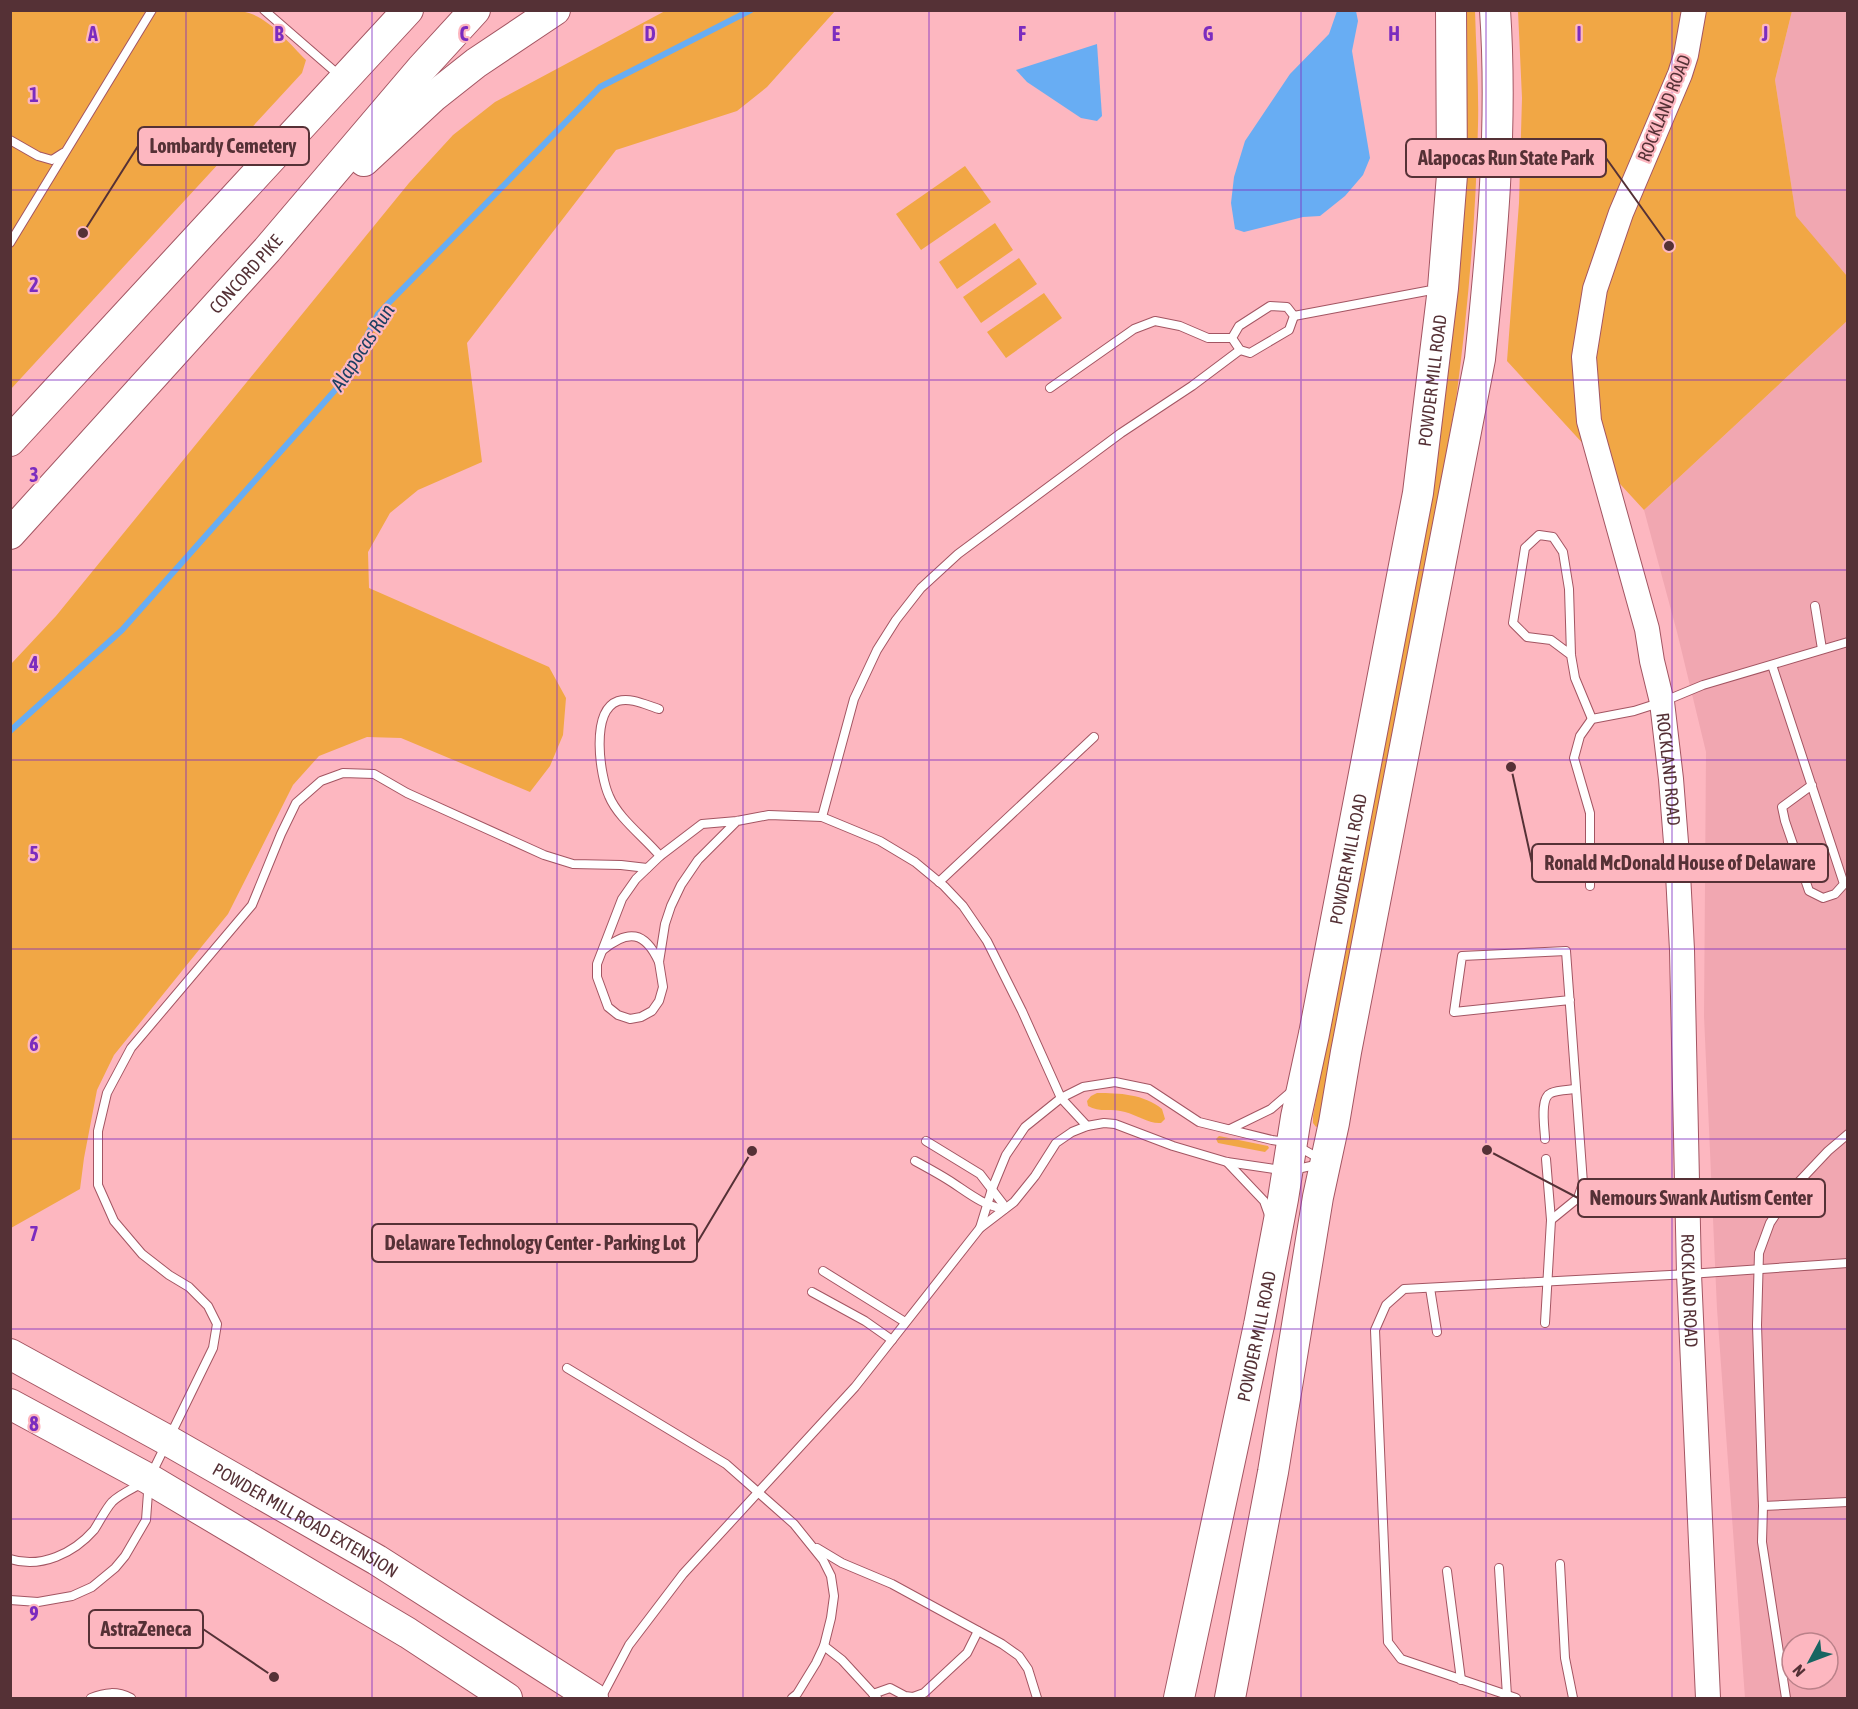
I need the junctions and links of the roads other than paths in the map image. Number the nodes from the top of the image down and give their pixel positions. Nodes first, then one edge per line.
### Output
1 (152, 10) edge
2 (264, 10) edge
3 (408, 10) edge
4 (475, 10) edge
5 (555, 10) edge
6 (1451, 10) edge
7 (1495, 10) edge
8 (1695, 10) edge
9 (344, 80) junction
10 (10, 140) edge
11 (66, 152) junction
12 (11, 242) edge
13 (267, 250) junction
14 (1443, 288) junction
15 (1294, 316) junction
16 (1232, 338) junction
17 (1240, 350) junction
18 (1050, 388) dead end
19 (10, 441) edge
20 (10, 534) edge
21 (1815, 606) dead end
22 (1848, 642) edge
23 (1822, 649) junction
24 (1571, 655) junction
25 (1772, 665) junction
26 (1662, 702) junction
27 (658, 709) dead end
28 (1592, 719) junction
29 (1094, 737) dead end
30 (1812, 785) junction
31 (822, 817) junction
32 (738, 821) junction
33 (660, 856) junction
34 (647, 868) junction
35 (939, 882) junction
36 (1590, 886) dead end
37 (603, 951) junction
38 (659, 962) junction
39 (1570, 1000) junction
40 (1305, 1080) junction
41 (1575, 1089) junction
42 (1060, 1098) junction
43 (1087, 1126) junction
44 (1230, 1129) junction
45 (1848, 1134) edge
46 (1545, 1139) dead end
47 (926, 1141) dead end
48 (1290, 1157) junction
49 (1546, 1159) dead end
50 (915, 1161) dead end
51 (1227, 1162) junction
52 (1326, 1163) junction
53 (992, 1189) junction
54 (986, 1205) junction
55 (1004, 1209) junction
56 (1551, 1220) junction
57 (980, 1228) junction
58 (1277, 1234) junction
59 (1848, 1263) edge
60 (1758, 1270) junction
61 (823, 1271) dead end
62 (1689, 1274) junction
63 (1546, 1282) junction
64 (1430, 1288) junction
65 (812, 1292) dead end
66 (905, 1322) junction
67 (1545, 1323) dead end
68 (1437, 1332) dead end
69 (892, 1340) junction
70 (10, 1354) edge
71 (567, 1368) dead end
72 (10, 1404) edge
73 (167, 1440) junction
74 (149, 1479) junction
75 (759, 1491) junction
76 (1848, 1502) edge
77 (1763, 1506) junction
78 (811, 1544) junction
79 (10, 1560) edge
80 (1560, 1564) dead end
81 (1499, 1568) dead end
82 (1447, 1571) dead end
83 (10, 1599) edge
84 (978, 1631) junction
85 (824, 1646) junction
86 (1461, 1680) junction
87 (875, 1696) edge
88 (1512, 1697) edge
89 (91, 1698) edge
90 (131, 1698) edge
91 (507, 1698) edge
92 (593, 1698) edge
93 (601, 1698) edge
94 (792, 1698) edge
95 (1037, 1698) edge
96 (1179, 1698) edge
97 (1230, 1698) edge
98 (1573, 1698) edge
99 (1708, 1698) edge
100 (1786, 1698) edge

1 - 11 lane
2 - 9 lane
3 - 9 highway
4 - 13 highway, CONCORD PIKE
5 - 13 highway
6 - 14 highway, POWDER MILL ROAD
7 - 52 highway, POWDER MILL ROAD
8 - 26 street, ROCKLAND ROAD
9 - 19 highway
10 - 11 lane
11 - 12 lane
13 - 20 highway, CONCORD PIKE
14 - 15 lane
14 - 40 highway, POWDER MILL ROAD
15 - 16 lane
15 - 17 lane
16 - 17 lane
16 - 18 lane
17 - 31 lane
21 - 23 lane
22 - 23 lane
23 - 25 lane
24 - 24 lane
24 - 28 lane
25 - 26 lane
25 - 30 lane
26 - 28 lane
26 - 62 street, ROCKLAND ROAD
27 - 33 lane
28 - 36 lane
29 - 35 lane
30 - 30 lane
31 - 32 lane
31 - 35 lane
32 - 33 lane
32 - 38 lane
33 - 34 lane
34 - 37 lane
34 - 73 lane
35 - 42 lane
37 - 38 lane
37 - 38 lane
39 - 39 lane
39 - 41 lane
40 - 44 lane
40 - 48 highway, POWDER MILL ROAD
41 - 46 lane
41 - 56 lane
42 - 43 lane
42 - 44 lane
42 - 53 lane
43 - 51 lane
43 - 55 lane
44 - 48 lane
45 - 60 lane
47 - 53 lane
48 - 51 lane
48 - 52 lane
48 - 52 lane
48 - 58 highway, POWDER MILL ROAD
49 - 56 lane
50 - 54 lane
51 - 58 lane
52 - 97 highway, POWDER MILL ROAD
53 - 54 lane
53 - 55 lane
54 - 55 lane
54 - 57 lane
55 - 57 lane
56 - 63 lane
57 - 66 lane
58 - 96 highway, POWDER MILL ROAD
59 - 60 lane
60 - 62 lane
60 - 77 lane
61 - 66 lane
62 - 63 lane
62 - 99 street, ROCKLAND ROAD
63 - 64 lane
63 - 67 lane
64 - 68 lane
64 - 86 lane
65 - 69 lane
66 - 69 lane
69 - 75 lane
70 - 73 highway, POWDER MILL ROAD EXTENSION
71 - 75 lane
72 - 74 highway
73 - 74 lane
73 - 92 highway, POWDER MILL ROAD EXTENSION
74 - 79 lane
74 - 83 lane
74 - 91 highway
75 - 78 lane
75 - 93 lane
76 - 77 lane
77 - 100 lane
78 - 84 lane
78 - 85 lane
80 - 98 lane
81 - 88 lane
82 - 86 lane
84 - 87 lane
84 - 95 lane
85 - 87 lane
85 - 94 lane
86 - 88 lane
89 - 90 lane

